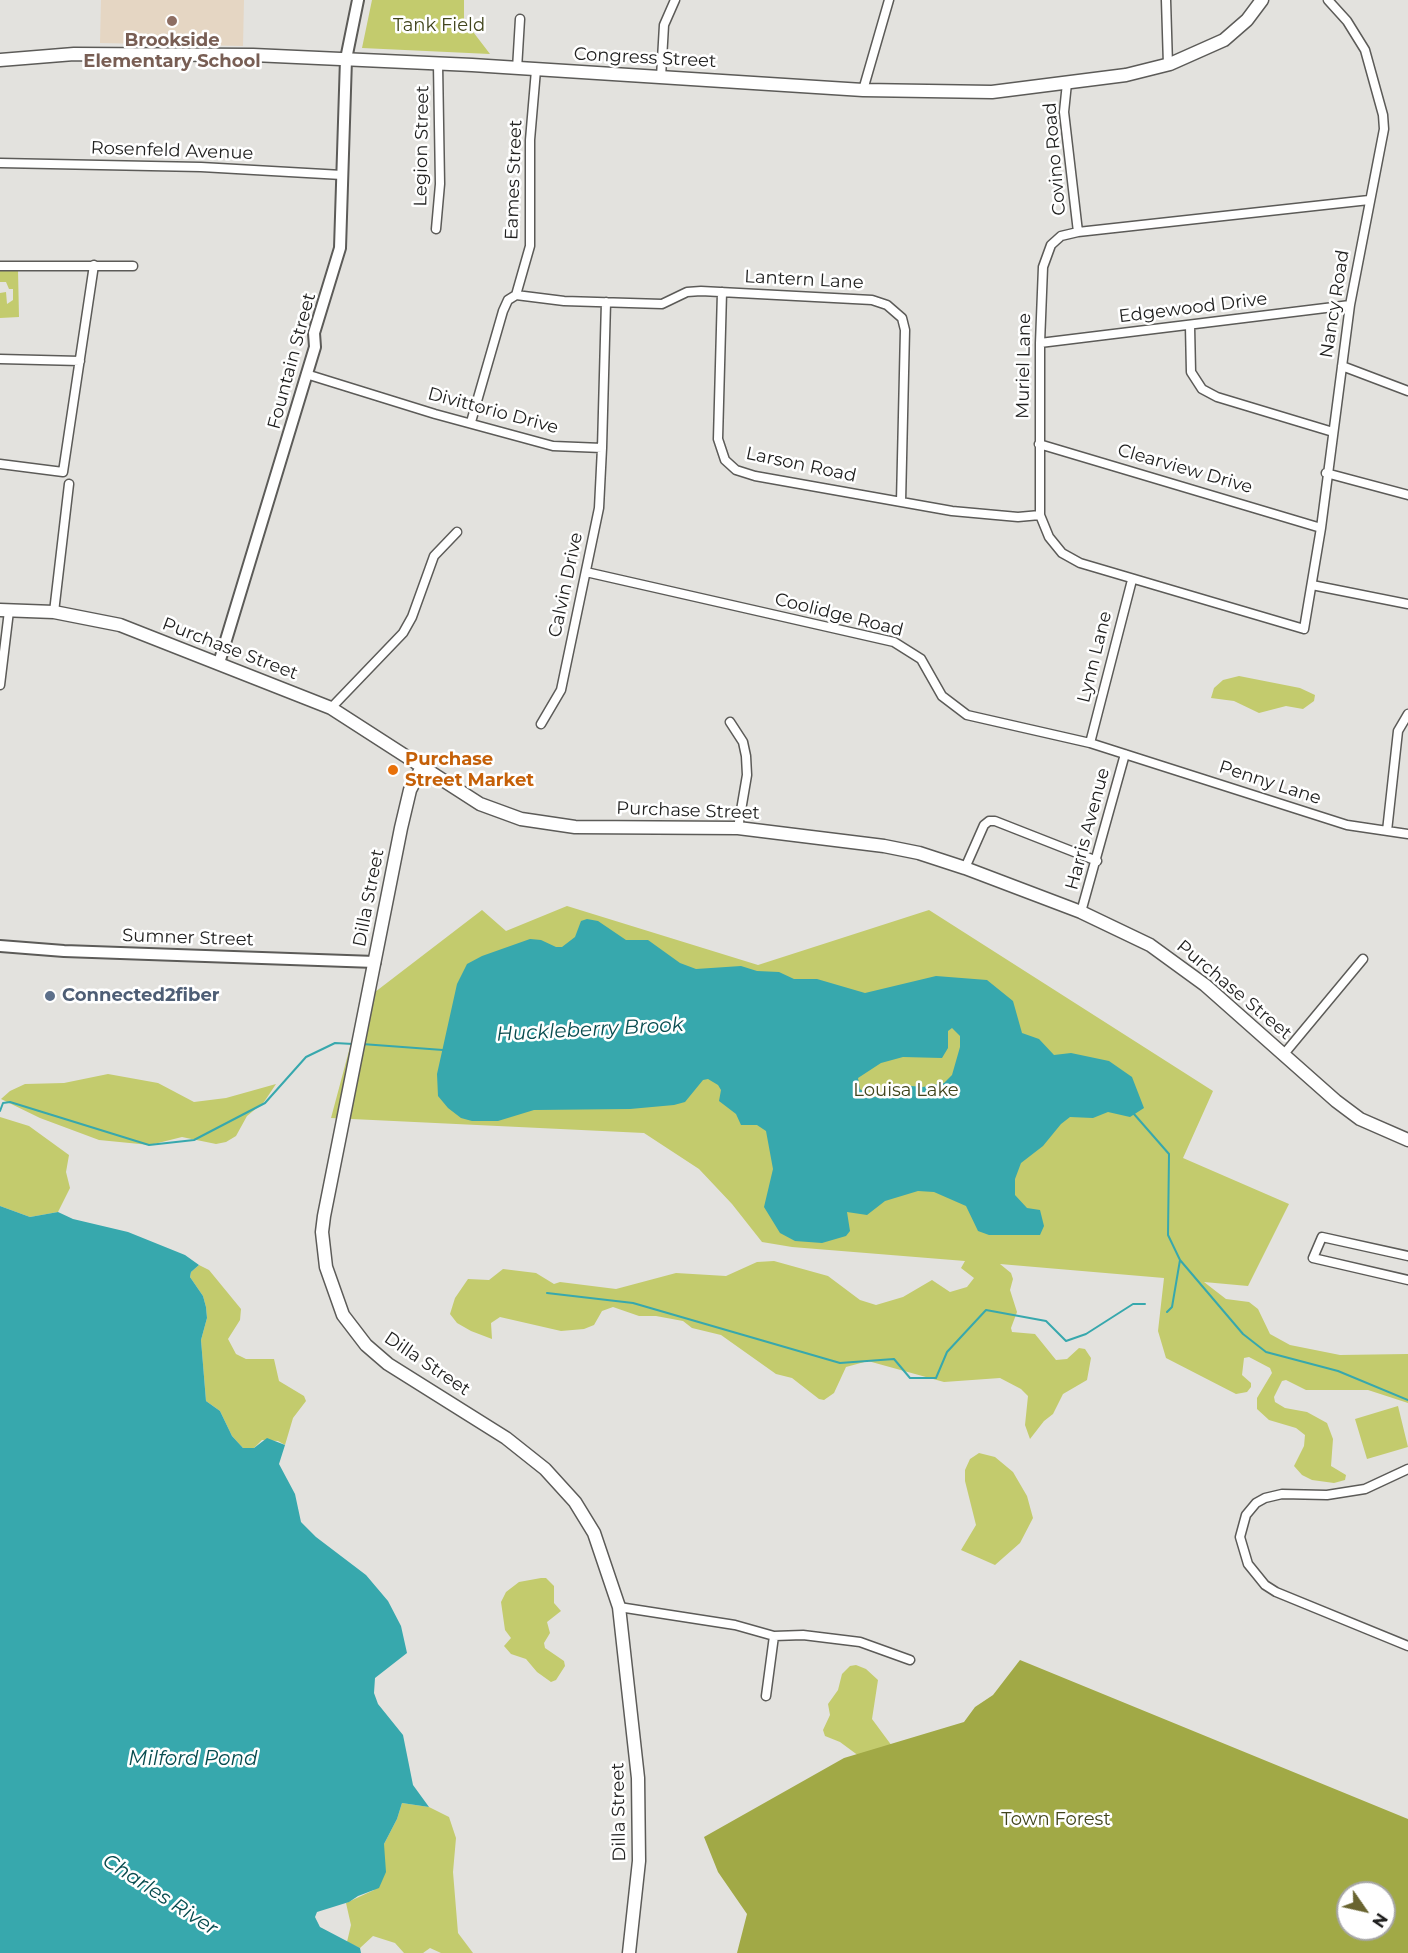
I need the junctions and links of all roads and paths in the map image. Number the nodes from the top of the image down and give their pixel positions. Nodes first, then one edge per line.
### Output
1 (358, 0) edge
2 (675, 0) edge
3 (889, 0) edge
4 (1166, 0) edge
5 (1262, 0) edge
6 (1328, 0) edge
7 (520, 19) dead end
8 (346, 59) junction
9 (0, 60) edge
10 (438, 64) junction
11 (1168, 65) junction
12 (517, 69) junction
13 (536, 70) junction
14 (661, 77) junction
15 (1067, 83) junction
16 (863, 90) junction
17 (0, 163) edge
18 (342, 175) junction
19 (1370, 200) junction
20 (436, 229) dead end
21 (1078, 232) junction
22 (0, 266) edge
23 (94, 266) junction
24 (133, 266) dead end
25 (722, 292) junction
26 (516, 295) junction
27 (606, 302) junction
28 (1350, 305) junction
29 (1190, 326) junction
30 (1040, 344) junction
31 (0, 359) edge
32 (80, 361) junction
33 (1342, 366) junction
34 (306, 374) junction
35 (1408, 391) edge
36 (471, 422) junction
37 (1333, 432) junction
38 (1039, 444) junction
39 (602, 448) junction
40 (0, 464) edge
41 (1326, 473) junction
42 (69, 484) dead end
43 (1408, 495) edge
44 (901, 502) junction
45 (1040, 515) junction
46 (1321, 528) junction
47 (457, 532) dead end
48 (586, 572) junction
49 (1132, 580) junction
50 (1312, 585) junction
51 (1408, 604) edge
52 (5, 611) edge
53 (54, 612) junction
54 (1304, 629) joint
55 (219, 663) junction
56 (0, 685) edge
57 (331, 708) junction
58 (1408, 714) edge
59 (729, 722) dead end
60 (541, 724) dead end
61 (1090, 743) junction
62 (1125, 754) junction
63 (423, 765) junction
64 (738, 828) junction
65 (1387, 831) junction
66 (1408, 834) edge
67 (1097, 861) junction
68 (965, 868) junction
69 (1081, 912) junction
70 (0, 946) edge
71 (1363, 959) dead end
72 (375, 962) junction
73 (1284, 1054) junction
74 (1408, 1140) edge
75 (1408, 1256) edge
76 (1408, 1280) edge
77 (1408, 1469) edge
78 (619, 1607) junction
79 (774, 1636) junction
80 (1408, 1646) edge
81 (910, 1660) dead end
82 (766, 1696) dead end
83 (629, 1953) edge

1 - 8 street, Fountain Street
2 - 14 street
3 - 16 street
4 - 11 street
5 - 11 main road, Congress Street
6 - 19 street, Nancy Road
7 - 12 street
8 - 9 main road, Congress Street
8 - 10 main road, Congress Street
8 - 18 street, Fountain Street
10 - 12 main road, Congress Street
10 - 20 street, Legion Street
11 - 15 main road, Congress Street
12 - 13 main road, Congress Street
13 - 14 main road, Congress Street
13 - 26 street, Eames Street
14 - 16 main road, Congress Street
15 - 16 main road, Congress Street
15 - 21 street, Covino Road
17 - 18 street, Rosenfeld Avenue
18 - 34 street, Fountain Street
19 - 21 street, Muriel Lane
19 - 28 street, Nancy Road
21 - 30 street, Muriel Lane
22 - 23 street
23 - 24 street
23 - 32 street
25 - 27 street, Lantern Lane
25 - 44 street, Larson Road
25 - 44 street, Lantern Lane
26 - 27 street, Lantern Lane
26 - 36 street, Eames Street
27 - 39 street
28 - 29 street, Edgewood Drive
28 - 33 street, Nancy Road
29 - 30 street, Edgewood Drive
29 - 37 street
30 - 38 street, Muriel Lane
31 - 32 street
32 - 40 street
33 - 35 street
33 - 37 street, Nancy Road
34 - 36 street, Divittorio Drive
34 - 55 street, Fountain Street
36 - 39 street, Divittorio Drive
37 - 41 street, Nancy Road
38 - 45 street, Muriel Lane
38 - 46 street, Clearview Drive
39 - 48 street, Calvin Drive
41 - 43 street
41 - 46 street, Nancy Road
42 - 53 street
44 - 45 street, Larson Road
45 - 49 street, Muriel Lane
46 - 50 street, Nancy Road
47 - 57 street
48 - 60 street, Calvin Drive
48 - 61 street, Coolidge Road
49 - 54 street, Muriel Lane
49 - 61 street, Lynn Lane
50 - 51 street
50 - 54 street, Nancy Road
52 - 53 main road, Purchase Street
52 - 56 street
53 - 55 main road, Purchase Street
55 - 57 main road, Purchase Street
57 - 63 main road, Purchase Street
58 - 65 street
59 - 64 street
61 - 62 street, Coolidge Road
62 - 65 street, Penny Lane
62 - 67 street, Harris Avenue
63 - 64 main road, Purchase Street
63 - 72 main road, Dilla Street
64 - 68 main road, Purchase Street
65 - 66 street, Penny Lane
67 - 68 street
67 - 69 street, Harris Avenue
68 - 69 main road, Purchase Street
69 - 73 main road, Purchase Street
70 - 72 street, Sumner Street
71 - 73 street
72 - 78 main road, Dilla Street
73 - 74 main road, Purchase Street
75 - 76 street
77 - 80 street
78 - 79 street
78 - 83 main road, Dilla Street
79 - 81 street
79 - 82 street

